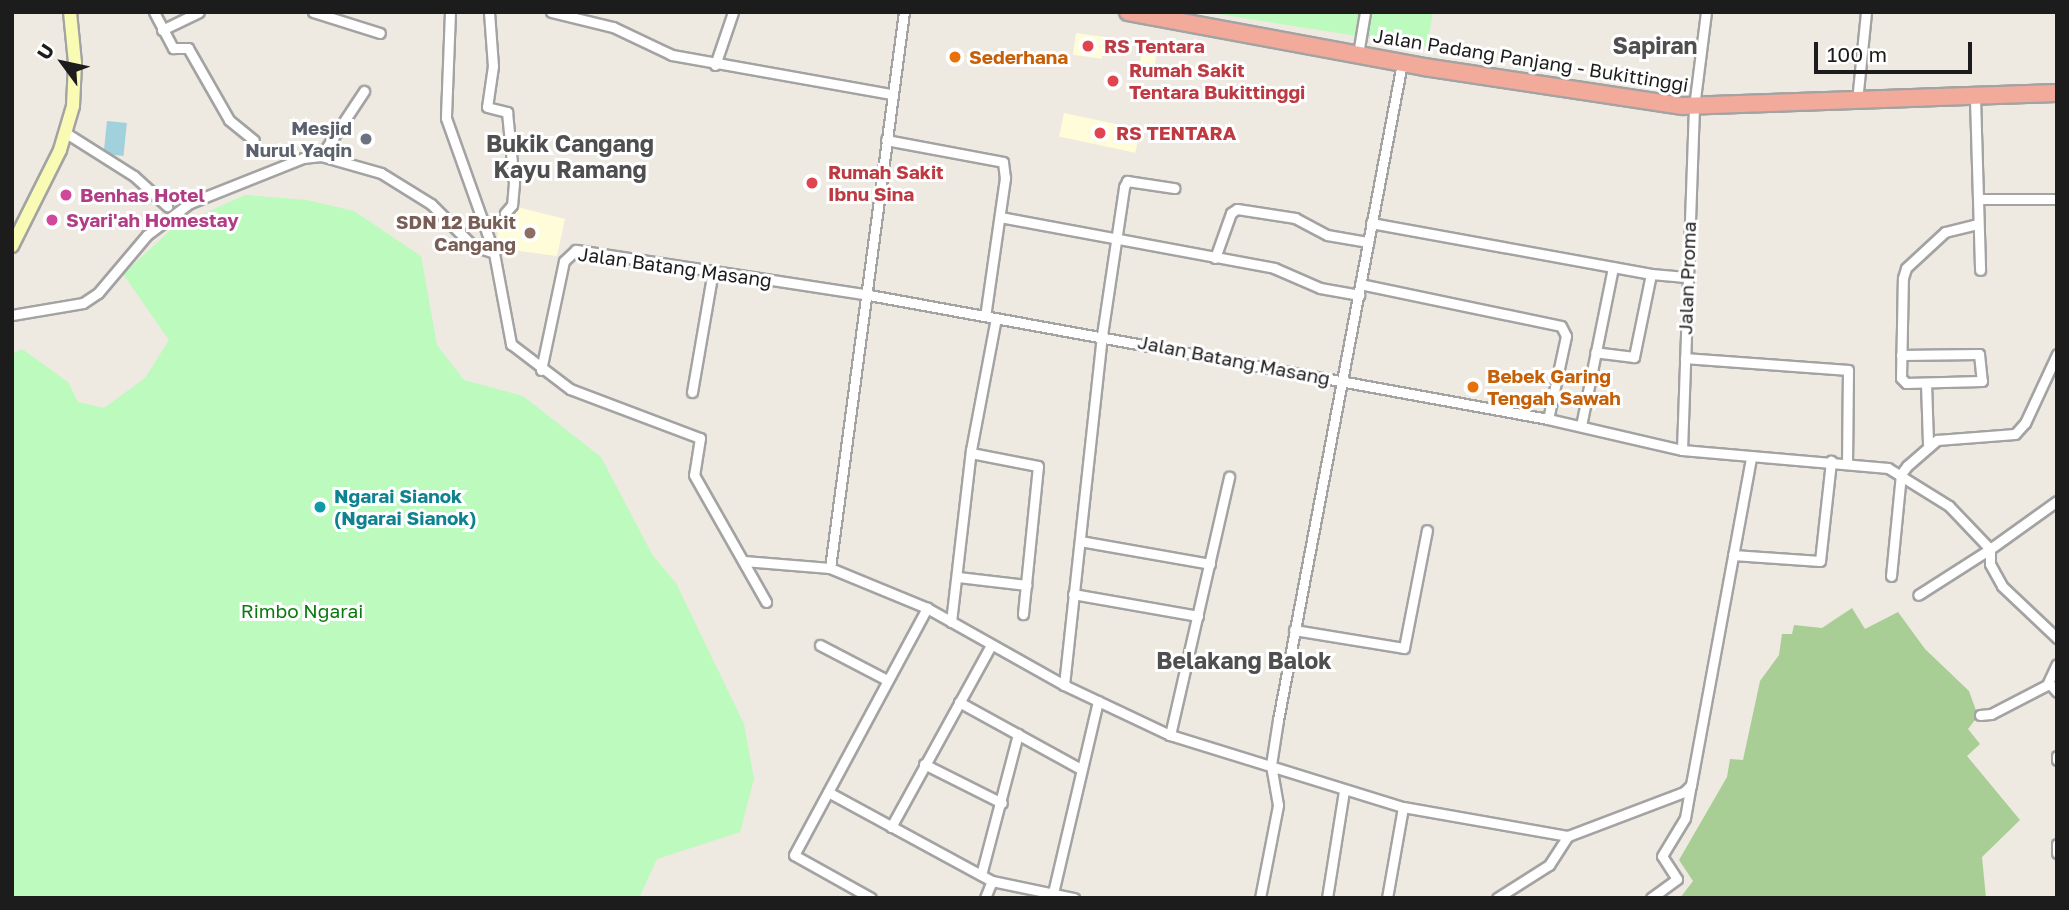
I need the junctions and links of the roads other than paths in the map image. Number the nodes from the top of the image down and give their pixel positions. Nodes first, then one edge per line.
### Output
1 (69, 12) edge
2 (154, 12) edge
3 (200, 12) edge
4 (313, 12) edge
5 (450, 12) edge
6 (489, 12) edge
7 (551, 12) edge
8 (733, 12) edge
9 (904, 12) edge
10 (1128, 12) edge
11 (1364, 12) edge
12 (1706, 12) edge
13 (1866, 12) edge
14 (162, 30) junction
15 (380, 33) dead end
16 (1358, 54) junction
17 (1402, 63) junction
18 (715, 65) junction
19 (363, 91) dead end
20 (2057, 93) edge
21 (892, 94) junction
22 (1975, 98) junction
23 (1857, 103) junction
24 (1694, 107) junction
25 (66, 132) junction
26 (254, 140) dead end
27 (886, 140) junction
28 (321, 156) junction
29 (1174, 188) dead end
30 (1979, 199) junction
31 (2057, 200) edge
32 (167, 206) dead end
33 (505, 213) dead end
34 (1000, 217) junction
35 (1371, 223) junction
36 (1978, 224) junction
37 (1116, 239) junction
38 (1368, 242) junction
39 (12, 245) edge
40 (494, 253) junction
41 (1215, 258) junction
42 (1613, 267) junction
43 (1979, 270) dead end
44 (713, 271) junction
45 (1651, 274) junction
46 (1686, 277) junction
47 (1360, 284) junction
48 (869, 295) junction
49 (1359, 295) junction
50 (12, 315) edge
51 (985, 316) junction
52 (996, 318) junction
53 (1102, 335) junction
54 (1595, 352) junction
55 (2057, 354) edge
56 (1901, 355) junction
57 (1685, 358) junction
58 (541, 370) junction
59 (1344, 382) junction
60 (1926, 383) junction
61 (692, 392) dead end
62 (1548, 419) junction
63 (1581, 426) junction
64 (1928, 444) junction
65 (1682, 450) junction
66 (971, 453) junction
67 (1751, 457) junction
68 (1831, 461) junction
69 (1847, 461) junction
70 (1901, 474) junction
71 (1229, 477) dead end
72 (2057, 501) edge
73 (1427, 530) dead end
74 (1080, 541) junction
75 (1990, 549) junction
76 (1733, 555) junction
77 (744, 561) junction
78 (1210, 564) junction
79 (830, 568) junction
80 (1891, 576) dead end
81 (958, 577) junction
82 (1027, 585) junction
83 (1073, 594) junction
84 (1918, 595) dead end
85 (766, 602) dead end
86 (927, 608) junction
87 (1023, 614) dead end
88 (1198, 616) junction
89 (2057, 621) edge
90 (951, 622) junction
91 (1294, 630) junction
92 (2048, 630) junction
93 (2057, 638) edge
94 (820, 645) dead end
95 (991, 645) junction
96 (2057, 664) edge
97 (887, 680) junction
98 (2049, 683) junction
99 (1064, 685) junction
100 (2057, 692) edge
101 (1098, 701) junction
102 (959, 702) junction
103 (1980, 715) dead end
104 (1018, 734) junction
105 (1170, 734) junction
106 (924, 764) junction
107 (1271, 765) junction
108 (1081, 769) junction
109 (1691, 785) junction
110 (1344, 790) junction
111 (828, 792) junction
112 (1002, 803) junction
113 (1403, 807) junction
114 (891, 827) junction
115 (1568, 836) junction
116 (2057, 844) edge
117 (2057, 853) edge
118 (981, 875) junction
119 (992, 881) junction
120 (1053, 893) junction
121 (871, 898) edge
122 (985, 898) edge
123 (1074, 898) edge
124 (1260, 898) edge
125 (1327, 898) edge
126 (1387, 898) edge
127 (1497, 898) edge
128 (1651, 898) edge

1 - 25 main road
2 - 14 street
3 - 14 street
4 - 15 street
5 - 40 street
6 - 33 street
7 - 18 street
8 - 18 street
9 - 21 street
10 - 16 highway, Jalan Padang Panjang - Bukittinggi
11 - 16 street
12 - 24 street, Jalan Proma
13 - 23 street
14 - 26 street
16 - 17 highway, Jalan Padang Panjang - Bukittinggi
17 - 24 highway, Jalan Padang Panjang - Bukittinggi
17 - 35 street
18 - 21 street
19 - 28 street
20 - 22 highway, Jalan Padang Panjang - Bukittinggi
21 - 27 street
22 - 23 highway, Jalan Padang Panjang - Bukittinggi
22 - 30 street
23 - 24 highway, Jalan Padang Panjang - Bukittinggi
24 - 46 street, Jalan Proma
25 - 32 street
25 - 39 main road
27 - 34 street
27 - 48 street
28 - 40 street
28 - 50 street
29 - 37 street
30 - 31 street
30 - 36 street
34 - 37 street
34 - 51 street
35 - 38 street
35 - 42 street
36 - 43 street
36 - 56 street
37 - 41 street
37 - 53 street
38 - 41 street
38 - 47 street
40 - 58 street
41 - 49 street
42 - 45 street
42 - 54 street
44 - 48 street, Jalan Batang Masang
44 - 58 street, Jalan Batang Masang
44 - 61 street
45 - 46 street
45 - 54 street
46 - 57 street, Jalan Proma
47 - 49 street
47 - 62 street
48 - 51 street, Jalan Batang Masang
48 - 79 street
49 - 59 street
51 - 52 street, Jalan Batang Masang
52 - 53 street, Jalan Batang Masang
52 - 66 street
53 - 59 street, Jalan Batang Masang
53 - 74 street
54 - 63 street
55 - 64 street
56 - 60 street
56 - 60 street
57 - 65 street, Jalan Proma
57 - 69 street
58 - 77 street
59 - 62 street, Jalan Batang Masang
59 - 91 street
60 - 64 street
62 - 63 street, Jalan Batang Masang
63 - 65 street, Jalan Batang Masang
64 - 70 street
65 - 67 street, Jalan Batang Masang
66 - 81 street
66 - 82 street
67 - 68 street, Jalan Batang Masang
67 - 76 street
68 - 69 street, Jalan Batang Masang
68 - 76 street
69 - 70 street, Jalan Batang Masang
70 - 75 street, Jalan Batang Masang
70 - 80 street
71 - 78 street
72 - 75 street
73 - 91 street
74 - 78 street
74 - 83 street
75 - 84 street
75 - 92 street
76 - 109 street
77 - 79 street
77 - 85 street
78 - 88 street
79 - 86 street
81 - 82 street
81 - 90 street
82 - 87 street
83 - 88 street
83 - 99 street
86 - 90 street
86 - 97 street
88 - 105 street
89 - 92 street
90 - 95 street
91 - 107 street
92 - 93 street
94 - 97 street
95 - 99 street
95 - 102 street
96 - 98 street
97 - 111 street
98 - 100 street
98 - 103 street
99 - 101 street
101 - 105 street
101 - 108 street
102 - 104 street
102 - 106 street
104 - 108 street
104 - 112 street
105 - 107 street
106 - 112 street
106 - 114 street
107 - 110 street
107 - 124 street
108 - 120 street
109 - 115 street
109 - 128 street
110 - 113 street
110 - 125 street
111 - 114 street
111 - 121 street
112 - 118 street
113 - 115 street
113 - 126 street
114 - 118 street
115 - 127 street
116 - 117 street
118 - 119 street
119 - 120 street
119 - 122 street
120 - 123 street

